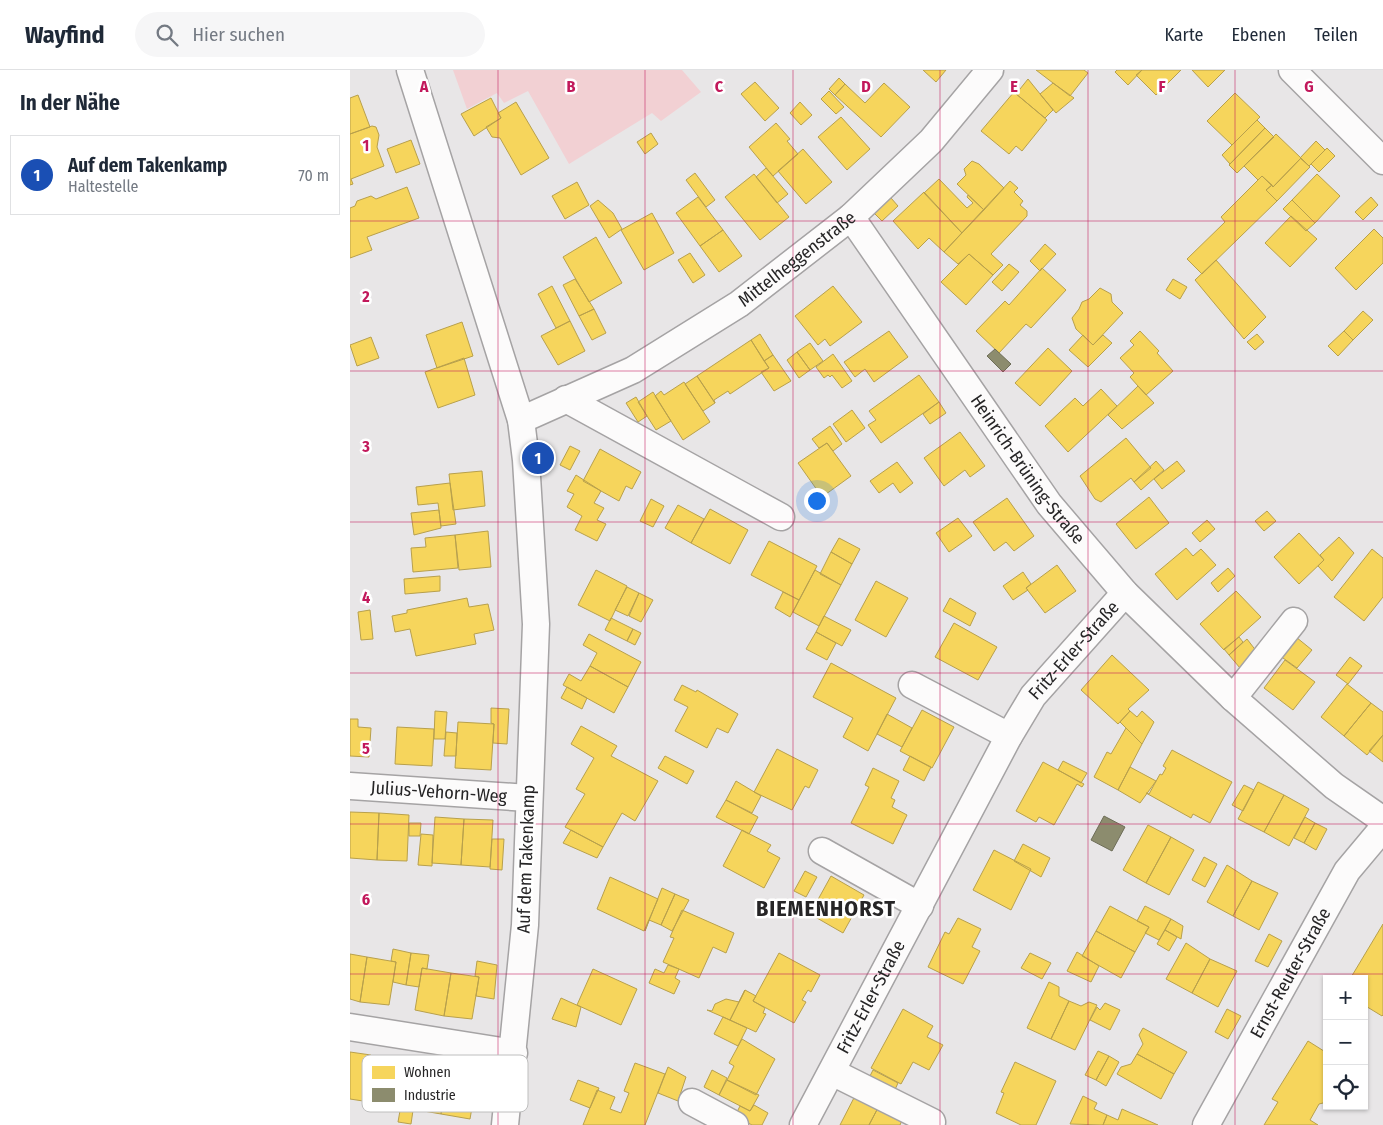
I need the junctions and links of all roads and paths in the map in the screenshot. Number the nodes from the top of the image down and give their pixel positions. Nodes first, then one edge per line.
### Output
1 (410, 70) edge
2 (990, 70) edge
3 (1292, 70) edge
4 (1383, 161) edge
5 (851, 217) junction
6 (566, 399) junction
7 (521, 420) junction
8 (781, 517) dead end
9 (1125, 593) junction
10 (1294, 621) dead end
11 (912, 685) dead end
12 (1233, 698) junction
13 (1009, 736) junction
14 (350, 786) edge
15 (528, 798) junction
16 (1383, 820) edge
17 (1383, 828) edge
18 (822, 850) dead end
19 (920, 906) junction
20 (350, 1027) edge
21 (514, 1053) joint
22 (832, 1072) junction
23 (692, 1102) dead end
24 (507, 1112) edge
25 (932, 1122) dead end
26 (505, 1125) edge
27 (736, 1125) edge
28 (803, 1125) edge
29 (1206, 1125) edge

1 - 7 street, Auf dem Takenkamp
2 - 5 street, Mittelheggenstraße
3 - 4 street
5 - 6 street, Mittelheggenstraße
5 - 9 street, Heinrich-Brüning-Straße
6 - 7 street, Mittelheggenstraße
6 - 8 street
7 - 15 street, Auf dem Takenkamp
9 - 12 street, Heinrich-Brüning-Straße
9 - 13 street, Fritz-Erler-Straße
10 - 12 street
11 - 13 street
12 - 16 street, Heinrich-Brüning-Straße
13 - 19 street, Fritz-Erler-Straße
14 - 15 street, Julius-Vehorn-Weg
15 - 21 street, Auf dem Takenkamp
17 - 29 street, Ernst-Reuter-Straße
18 - 19 street
19 - 22 street, Fritz-Erler-Straße
20 - 21 street
22 - 25 street
22 - 28 street, Fritz-Erler-Straße
23 - 27 street
24 - 26 street, Auf dem Takenkamp

